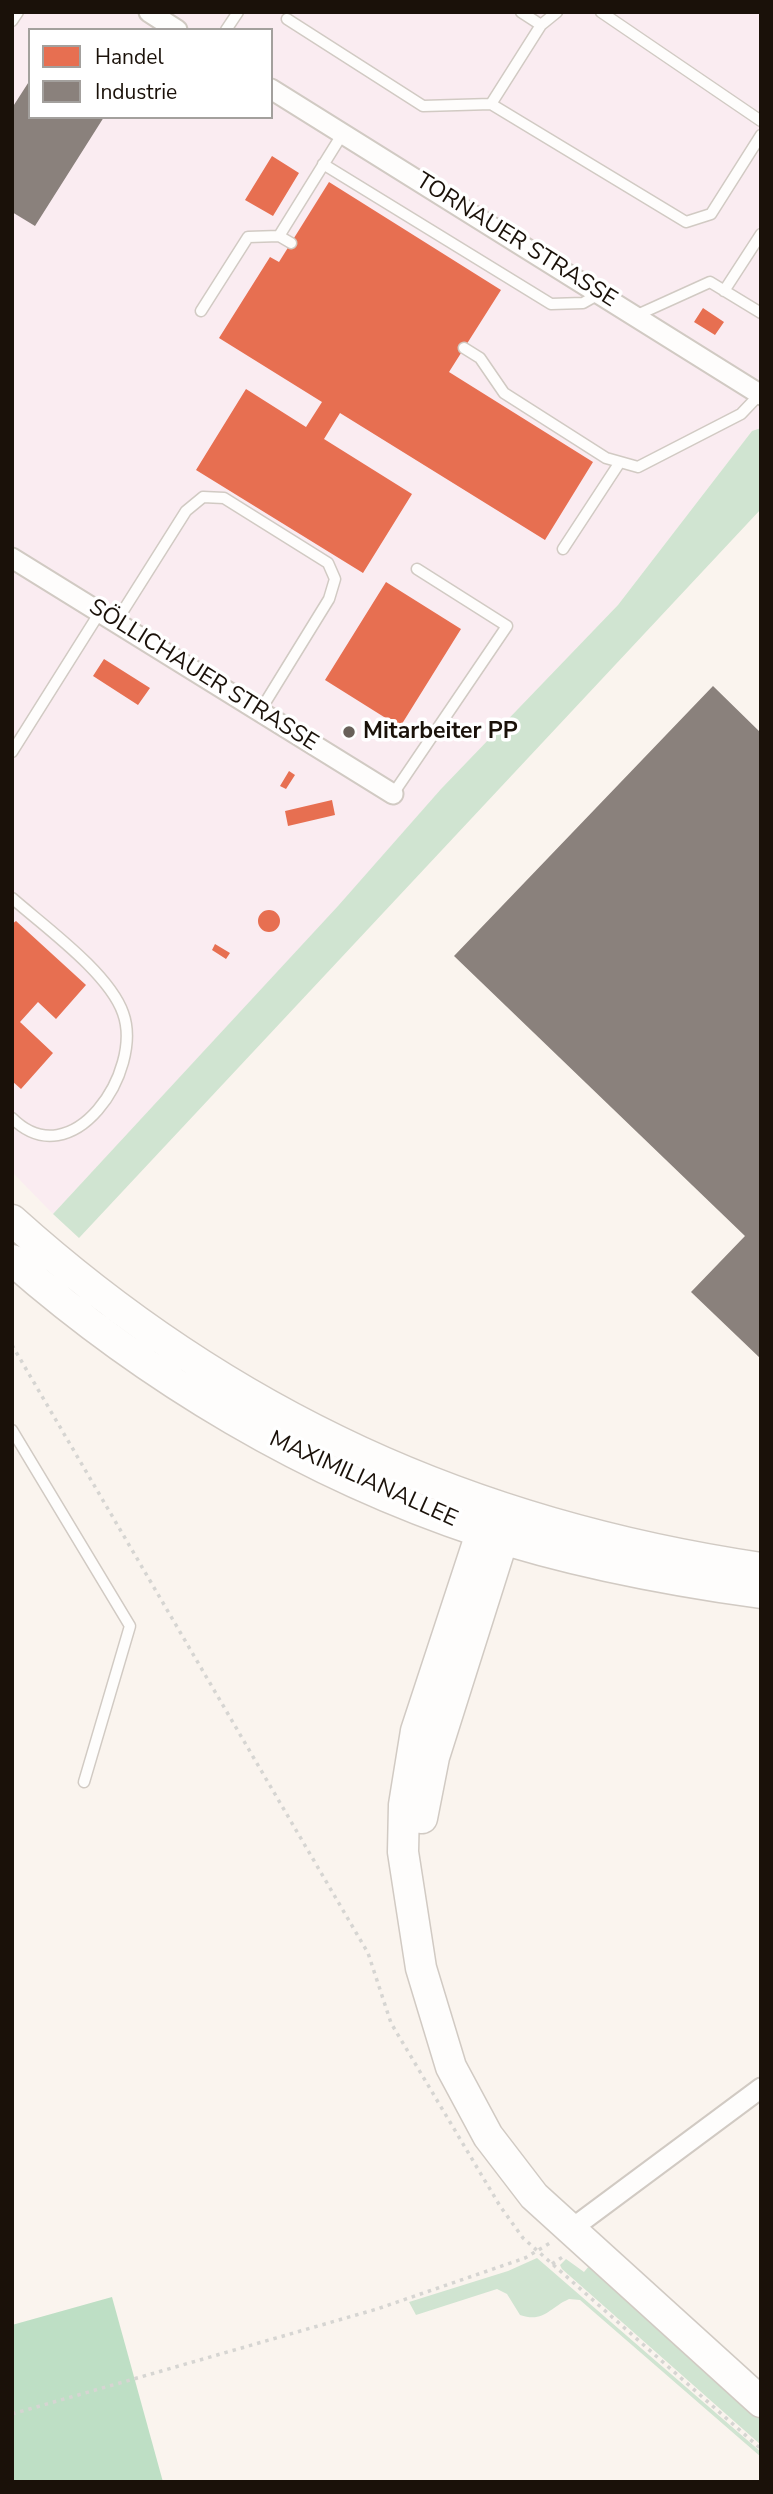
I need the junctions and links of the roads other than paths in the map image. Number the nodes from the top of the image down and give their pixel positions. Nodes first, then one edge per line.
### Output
1 (18, 12) edge
2 (149, 12) edge
3 (238, 12) edge
4 (521, 12) edge
5 (557, 12) edge
6 (601, 12) edge
7 (287, 19) dead end
8 (12, 21) edge
9 (541, 25) junction
10 (174, 28) edge
11 (227, 28) edge
12 (273, 90) edge
13 (491, 104) junction
14 (761, 121) edge
15 (343, 134) junction
16 (761, 135) edge
17 (323, 164) junction
18 (761, 234) edge
19 (279, 236) junction
20 (291, 243) dead end
21 (724, 291) junction
22 (600, 294) junction
23 (201, 312) dead end
24 (761, 313) edge
25 (635, 316) junction
26 (464, 348) dead end
27 (761, 394) edge
28 (620, 462) junction
29 (563, 549) dead end
30 (12, 558) edge
31 (417, 569) dead end
32 (108, 617) junction
33 (260, 711) junction
34 (12, 752) edge
35 (394, 794) joint
36 (12, 898) edge
37 (12, 1118) edge
38 (12, 1220) edge
39 (12, 1260) edge
40 (12, 1430) edge
41 (496, 1522) junction
42 (761, 1568) edge
43 (761, 1593) edge
44 (84, 1782) dead end
45 (761, 2088) edge
46 (570, 2230) junction
47 (761, 2402) edge

1 - 8 lane
2 - 10 street
3 - 11 lane
4 - 9 lane
5 - 9 lane
6 - 14 lane
7 - 13 lane
9 - 13 lane
12 - 15 street, TORNAUER STRASSE
13 - 16 lane
15 - 17 lane
15 - 22 street, TORNAUER STRASSE
17 - 19 lane
17 - 22 lane
18 - 21 lane
19 - 20 lane
19 - 23 lane
21 - 24 lane
21 - 25 lane
22 - 25 street, TORNAUER STRASSE
25 - 27 street, TORNAUER STRASSE
26 - 28 lane
27 - 28 lane
28 - 29 lane
30 - 32 street, SÖLLICHAUER STRASSE
31 - 35 lane
32 - 33 street, SÖLLICHAUER STRASSE
32 - 33 lane
32 - 34 lane
33 - 35 street, SÖLLICHAUER STRASSE
36 - 37 lane
38 - 41 main road, MAXIMILIANALLEE
39 - 41 main road, MAXIMILIANALLEE
40 - 44 lane
41 - 42 main road
41 - 43 main road, MAXIMILIANALLEE
41 - 46 main road
45 - 46 street
46 - 47 main road

